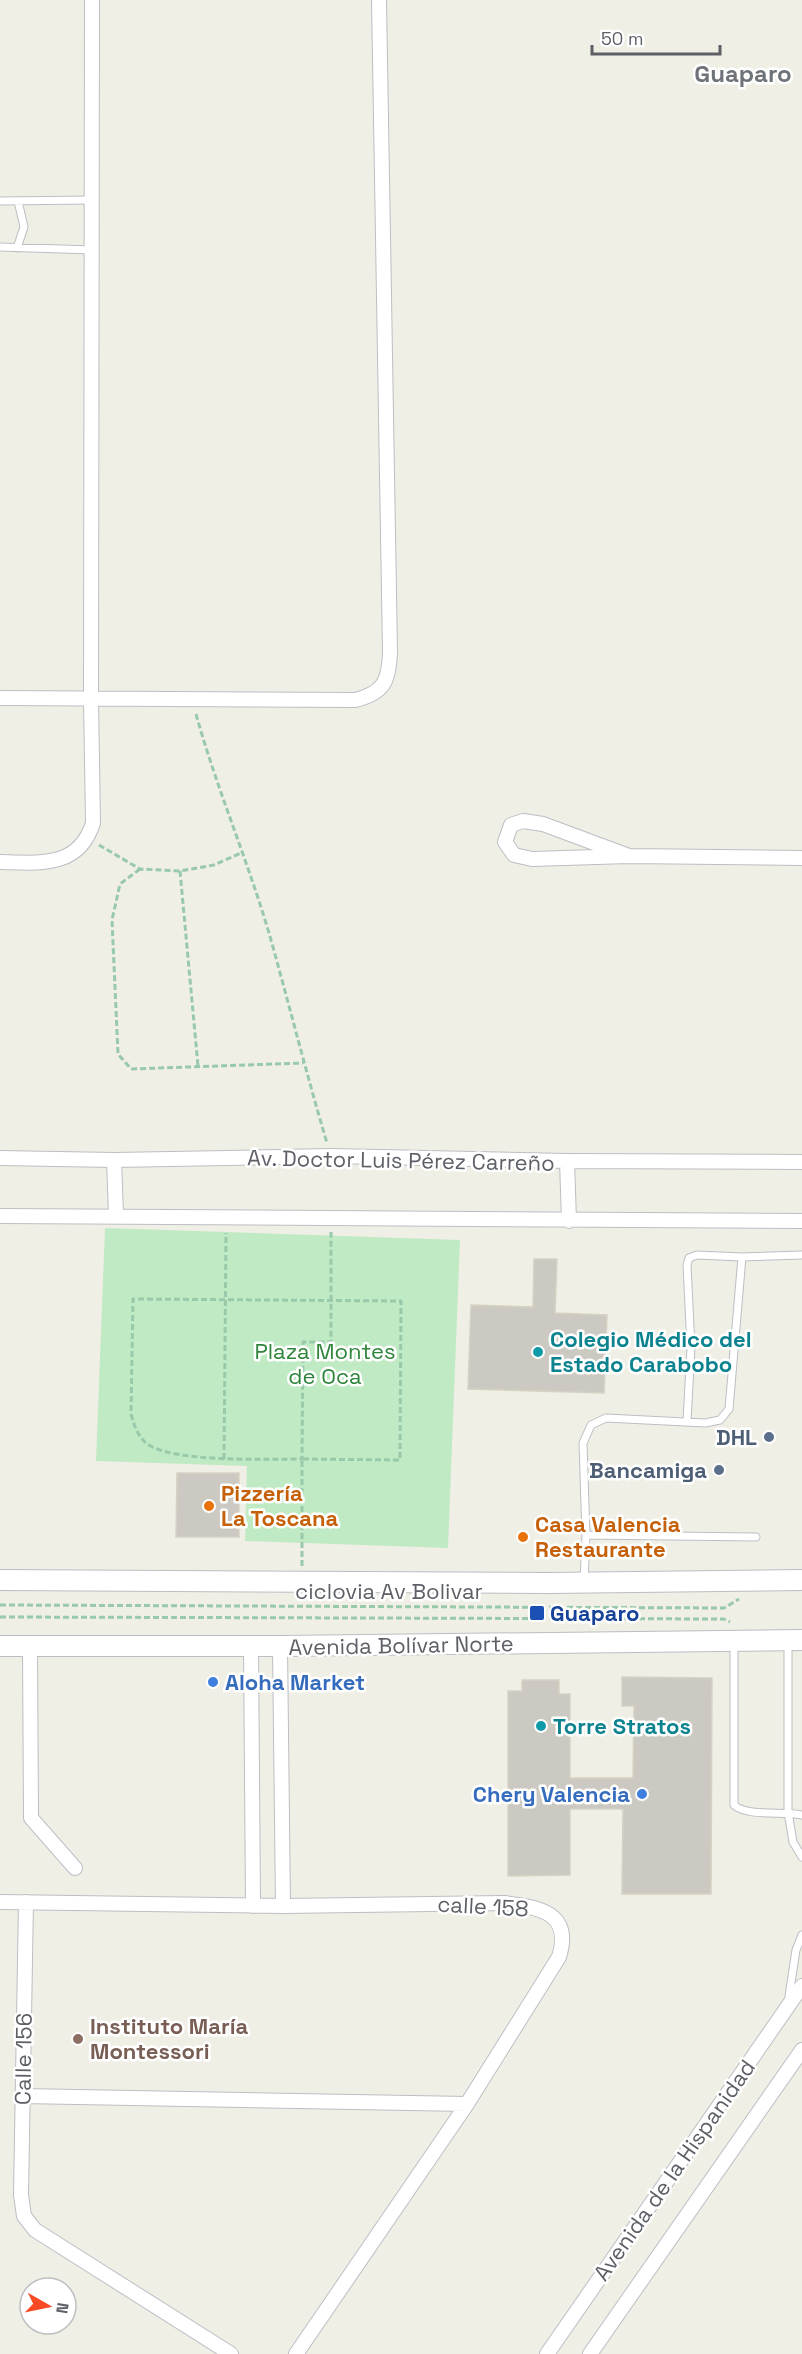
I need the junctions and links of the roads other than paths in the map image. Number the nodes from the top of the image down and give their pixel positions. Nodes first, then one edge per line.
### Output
1 (92, 0) edge
2 (380, 0) edge
3 (0, 201) edge
4 (18, 201) junction
5 (92, 201) junction
6 (0, 247) edge
7 (17, 248) junction
8 (92, 250) junction
9 (0, 699) edge
10 (91, 700) junction
11 (629, 856) junction
12 (802, 858) edge
13 (0, 862) edge
14 (0, 1158) edge
15 (114, 1160) junction
16 (567, 1161) junction
17 (802, 1162) edge
18 (116, 1215) junction
19 (0, 1216) edge
20 (569, 1221) junction
21 (802, 1221) edge
22 (802, 1255) edge
23 (742, 1257) junction
24 (687, 1421) junction
25 (586, 1535) junction
26 (756, 1537) dead end
27 (0, 1580) edge
28 (802, 1580) edge
29 (584, 1583) junction
30 (734, 1632) junction
31 (795, 1640) edge
32 (0, 1646) edge
33 (251, 1646) junction
34 (280, 1646) junction
35 (30, 1647) junction
36 (788, 1812) junction
37 (802, 1815) edge
38 (802, 1857) edge
39 (75, 1868) dead end
40 (0, 1902) edge
41 (26, 1902) junction
42 (253, 1906) junction
43 (283, 1906) junction
44 (802, 1935) edge
45 (802, 1986) edge
46 (786, 2010) junction
47 (802, 2050) edge
48 (22, 2096) junction
49 (467, 2104) junction
50 (231, 2354) edge
51 (296, 2354) edge
52 (547, 2354) edge
53 (590, 2354) edge

1 - 5 street
2 - 10 street
3 - 4 lane
4 - 5 lane
4 - 7 lane
5 - 8 street
6 - 7 lane
7 - 8 lane
8 - 10 street
9 - 10 street
10 - 13 street
11 - 11 street
11 - 12 street
14 - 15 street, Av. Doctor Luis Pérez Carreño
15 - 16 street, Av. Doctor Luis Pérez Carreño
15 - 18 street
16 - 17 street, Av. Doctor Luis Pérez Carreño
16 - 20 street
18 - 19 street
18 - 20 street
20 - 21 street
22 - 23 lane
23 - 24 lane
23 - 24 lane
24 - 25 lane
25 - 26 lane
25 - 29 lane
27 - 29 main road
28 - 29 main road
30 - 31 main road, Avenida Bolívar Norte
30 - 34 main road, Avenida Bolívar Norte
30 - 36 lane
31 - 36 lane
32 - 35 main road, Avenida Bolívar Norte
33 - 34 main road, Avenida Bolívar Norte
33 - 35 main road, Avenida Bolívar Norte
33 - 42 street
34 - 43 street
35 - 39 street
36 - 37 lane
36 - 38 lane
40 - 41 street, calle 158
41 - 42 street, calle 158
41 - 48 street, Calle 156
42 - 43 street, calle 158
43 - 49 street, calle 158
44 - 46 lane
45 - 46 street, Avenida de la Hispanidad
46 - 52 street, Avenida de la Hispanidad
47 - 53 street, Avenida de la Hispanidad
48 - 49 street
48 - 50 street, Calle 156
49 - 51 street, calle 158

